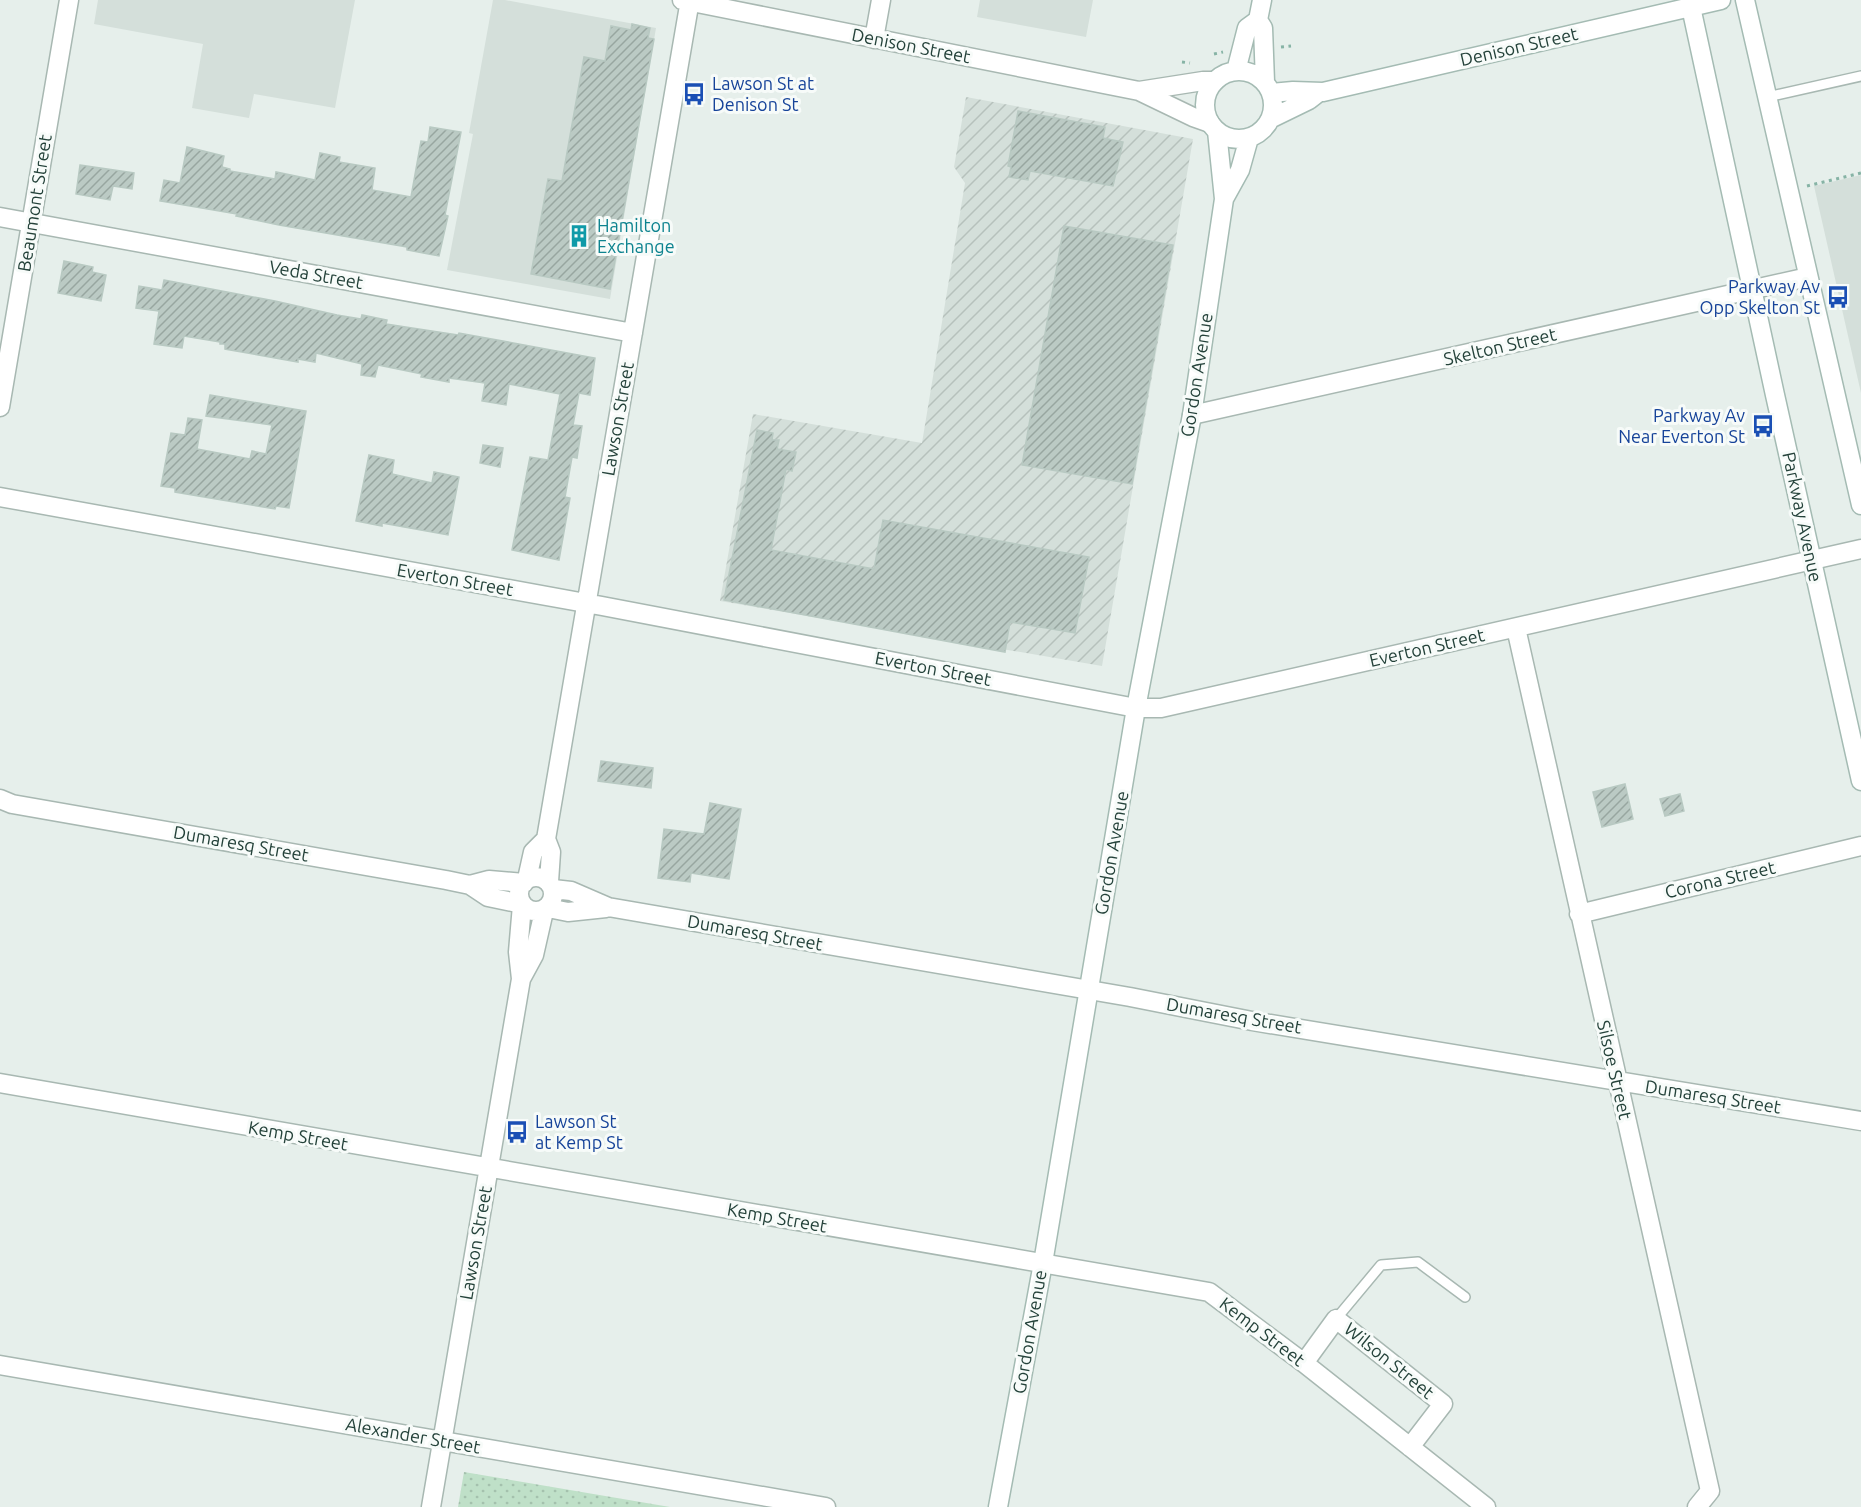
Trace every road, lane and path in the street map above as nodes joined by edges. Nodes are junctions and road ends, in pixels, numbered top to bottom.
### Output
1 (69, 0) edge
2 (688, 0) edge
3 (881, 0) edge
4 (1262, 0) edge
5 (1721, 0) edge
6 (1745, 0) edge
7 (1691, 7) junction
8 (1258, 20) junction
9 (874, 39) junction
10 (1236, 71) junction
11 (1861, 76) edge
12 (1215, 81) junction
13 (1268, 88) junction
14 (1139, 91) junction
15 (1318, 93) junction
16 (1767, 98) junction
17 (1270, 119) junction
18 (1214, 127) junction
19 (1249, 138) junction
20 (1861, 173) edge
21 (1807, 186) dead end
22 (1224, 199) junction
23 (0, 217) edge
24 (32, 223) junction
25 (1808, 277) junction
26 (1752, 290) junction
27 (633, 333) junction
28 (0, 407) edge
29 (1192, 416) junction
30 (0, 497) edge
31 (1861, 505) edge
32 (1861, 549) edge
33 (1811, 560) junction
34 (586, 604) junction
35 (1516, 628) junction
36 (1136, 708) junction
37 (1861, 781) edge
38 (4, 803) edge
39 (546, 839) junction
40 (1861, 846) edge
41 (525, 881) junction
42 (470, 885) junction
43 (551, 885) junction
44 (522, 904) junction
45 (608, 908) junction
46 (546, 909) junction
47 (1579, 914) junction
48 (521, 979) junction
49 (1088, 990) junction
50 (1617, 1081) junction
51 (0, 1083) edge
52 (1861, 1121) edge
53 (489, 1169) junction
54 (1043, 1263) junction
55 (1464, 1297) dead end
56 (1336, 1319) junction
57 (1304, 1363) junction
58 (0, 1365) edge
59 (443, 1442) junction
60 (1410, 1447) junction
61 (431, 1507) edge
62 (826, 1507) edge
63 (998, 1507) edge
64 (1486, 1507) edge
65 (1697, 1507) edge

1 - 24 street, Beaumont Street
2 - 9 street, Denison Street
2 - 27 street, Lawson Street
3 - 9 street
4 - 8 street
5 - 7 street, Denison Street
6 - 16 street
7 - 15 street, Denison Street
7 - 26 street, Parkway Avenue
8 - 10 street
8 - 13 street
9 - 14 street, Denison Street
10 - 12 street
10 - 13 street
11 - 16 lane
12 - 14 street, Denison Street
12 - 18 street
13 - 15 street, Denison Street
13 - 17 street
14 - 18 street, Denison Street
15 - 17 street, Denison Street
16 - 25 street
17 - 19 street
18 - 19 street
18 - 22 street, Gordon Avenue
19 - 22 street, Gordon Avenue
20 - 21 path
22 - 29 street, Gordon Avenue
23 - 24 street, Veda Street
24 - 27 street, Veda Street
24 - 28 street, Beaumont Street
25 - 26 street, Skelton Street
25 - 31 street
26 - 29 street, Skelton Street
26 - 33 street, Parkway Avenue
27 - 34 street, Lawson Street
29 - 36 street, Gordon Avenue
30 - 34 street, Everton Street
32 - 33 street, Everton Street
33 - 35 street, Everton Street
33 - 37 street, Parkway Avenue
34 - 36 street, Everton Street
34 - 39 street, Lawson Street
35 - 36 street, Everton Street
35 - 47 street, Silsoe Street
36 - 49 street, Gordon Avenue
38 - 42 street, Dumaresq Street
39 - 41 street, Lawson Street
39 - 43 street, Lawson Street
40 - 47 street, Corona Street
41 - 42 street, Dumaresq Street
41 - 43 street
41 - 44 street
42 - 44 street, Dumaresq Street
43 - 45 street, Dumaresq Street
43 - 46 street
44 - 46 street
44 - 48 street, Lawson Street
45 - 46 street, Dumaresq Street
45 - 49 street, Dumaresq Street
46 - 48 street, Lawson Street
47 - 50 street, Silsoe Street
48 - 53 street, Lawson Street
49 - 50 street, Dumaresq Street
49 - 54 street, Gordon Avenue
50 - 52 street, Dumaresq Street
50 - 65 street, Silsoe Street
51 - 53 street, Kemp Street
53 - 54 street, Kemp Street
53 - 59 street, Lawson Street
54 - 57 street, Kemp Street
54 - 63 street, Gordon Avenue
55 - 56 lane
56 - 57 street, Wilson Street
56 - 60 street, Wilson Street
57 - 60 street, Kemp Street
58 - 59 street, Alexander Street
59 - 61 street, Lawson Street
59 - 62 street, Alexander Street
60 - 64 street, Kemp Street

